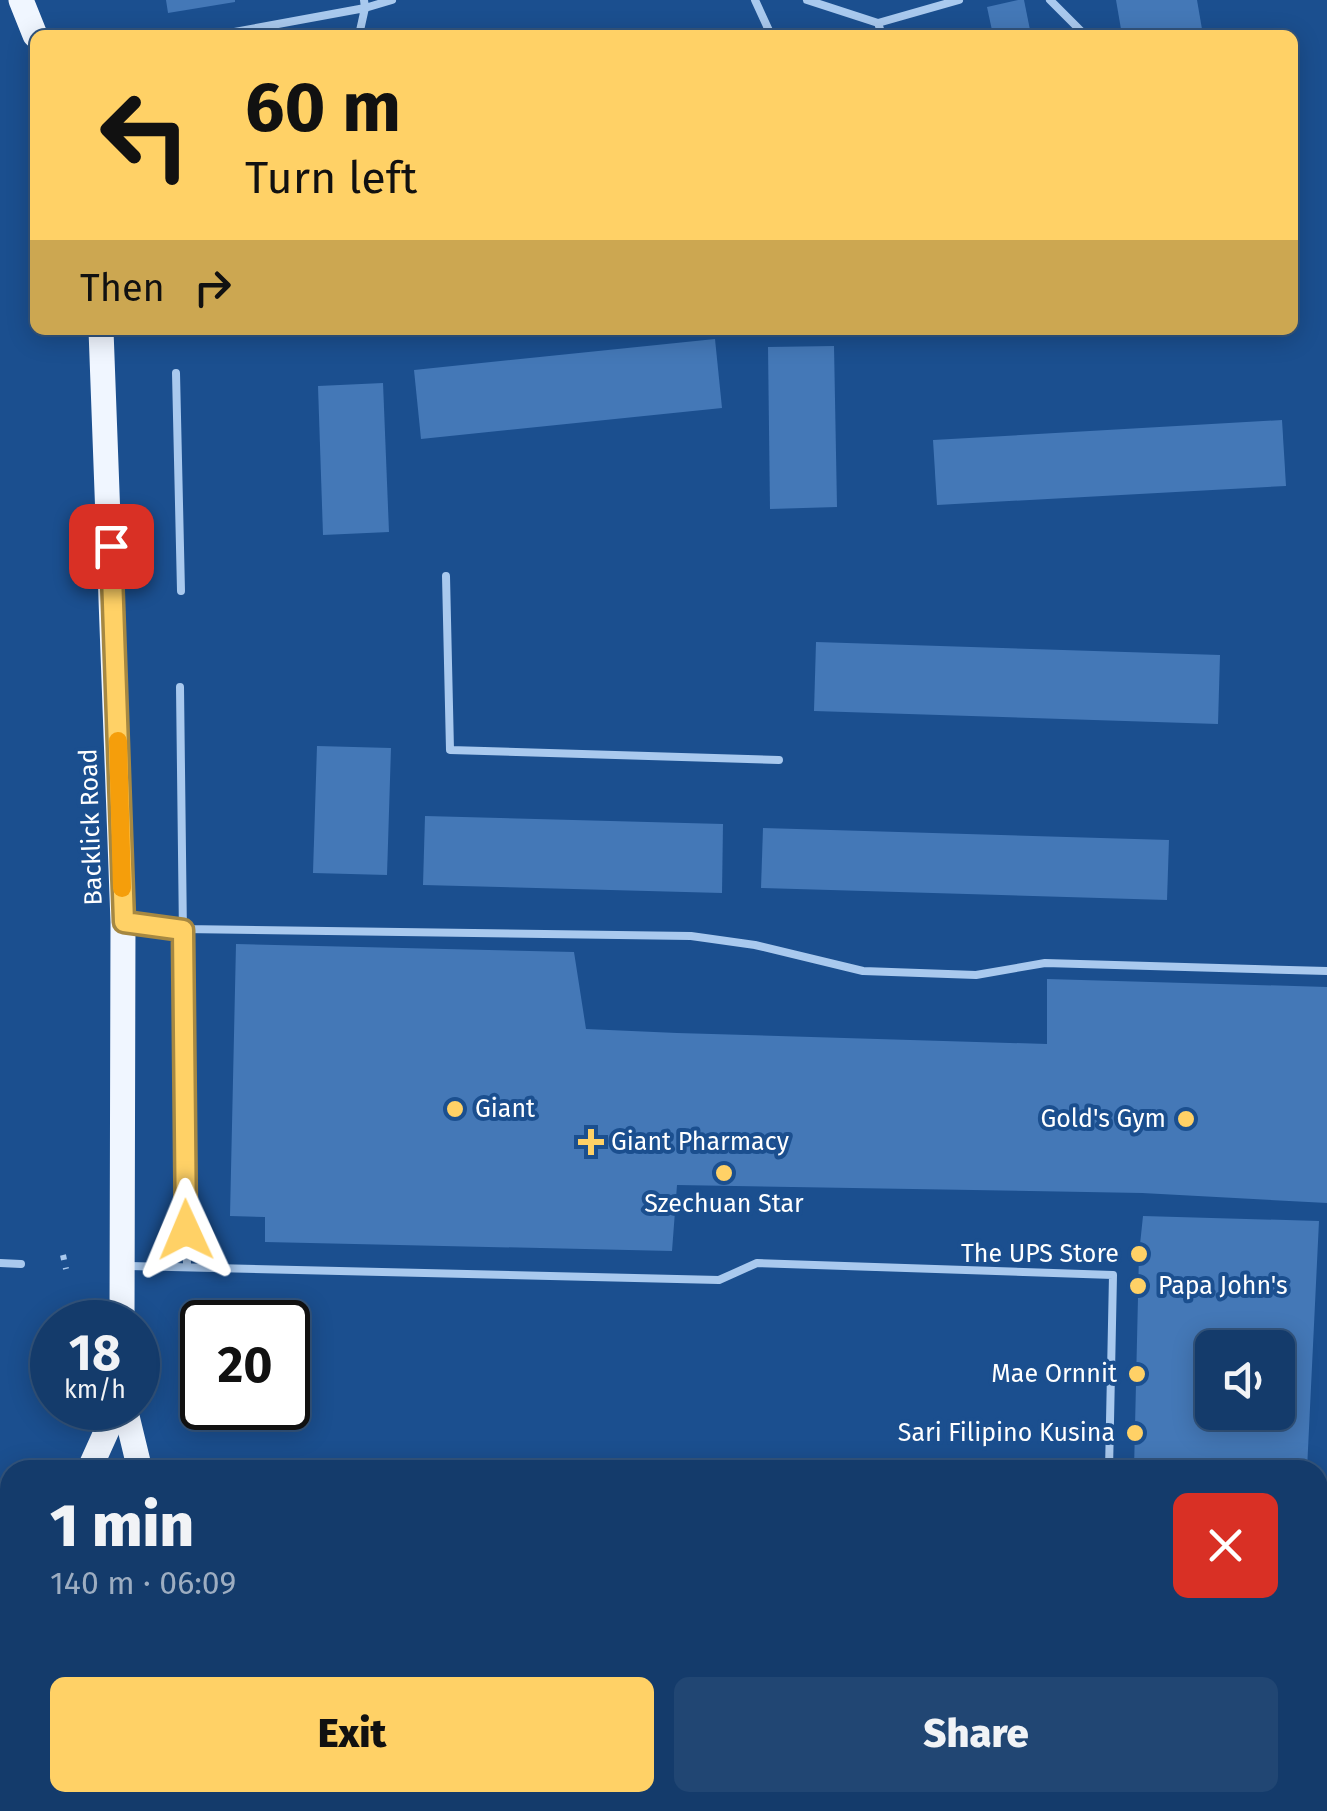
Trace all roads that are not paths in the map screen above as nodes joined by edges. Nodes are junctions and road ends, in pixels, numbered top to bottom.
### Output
1 (21, 0) edge
2 (392, 0) edge
3 (755, 0) edge
4 (808, 0) edge
5 (960, 0) edge
6 (1050, 0) edge
7 (364, 4) edge
8 (878, 24) junction
9 (34, 30) edge
10 (242, 30) edge
11 (360, 30) edge
12 (769, 30) edge
13 (880, 30) edge
14 (1079, 30) edge
15 (102, 335) edge
16 (176, 374) dead end
17 (446, 576) dead end
18 (181, 591) dead end
19 (180, 688) dead end
20 (780, 760) dead end
21 (124, 922) junction
22 (183, 930) junction
23 (1327, 971) edge
24 (0, 1264) edge
25 (21, 1264) dead end
26 (122, 1266) junction
27 (187, 1268) junction
28 (122, 1300) edge
29 (107, 1430) edge
30 (130, 1430) edge
31 (94, 1460) edge
32 (138, 1460) edge
33 (1109, 1460) edge

1 - 9 main road
2 - 7 lane
3 - 12 lane
4 - 8 lane
5 - 8 lane
6 - 14 lane
7 - 10 lane
7 - 11 lane
8 - 13 lane
15 - 21 main road, Backlick Road
16 - 18 lane
17 - 20 lane
19 - 22 lane
21 - 22 lane
21 - 26 main road, Backlick Road
22 - 23 lane
22 - 27 lane
24 - 25 lane
26 - 27 lane
26 - 28 main road, Backlick Road
27 - 33 lane
29 - 31 main road
30 - 32 main road

